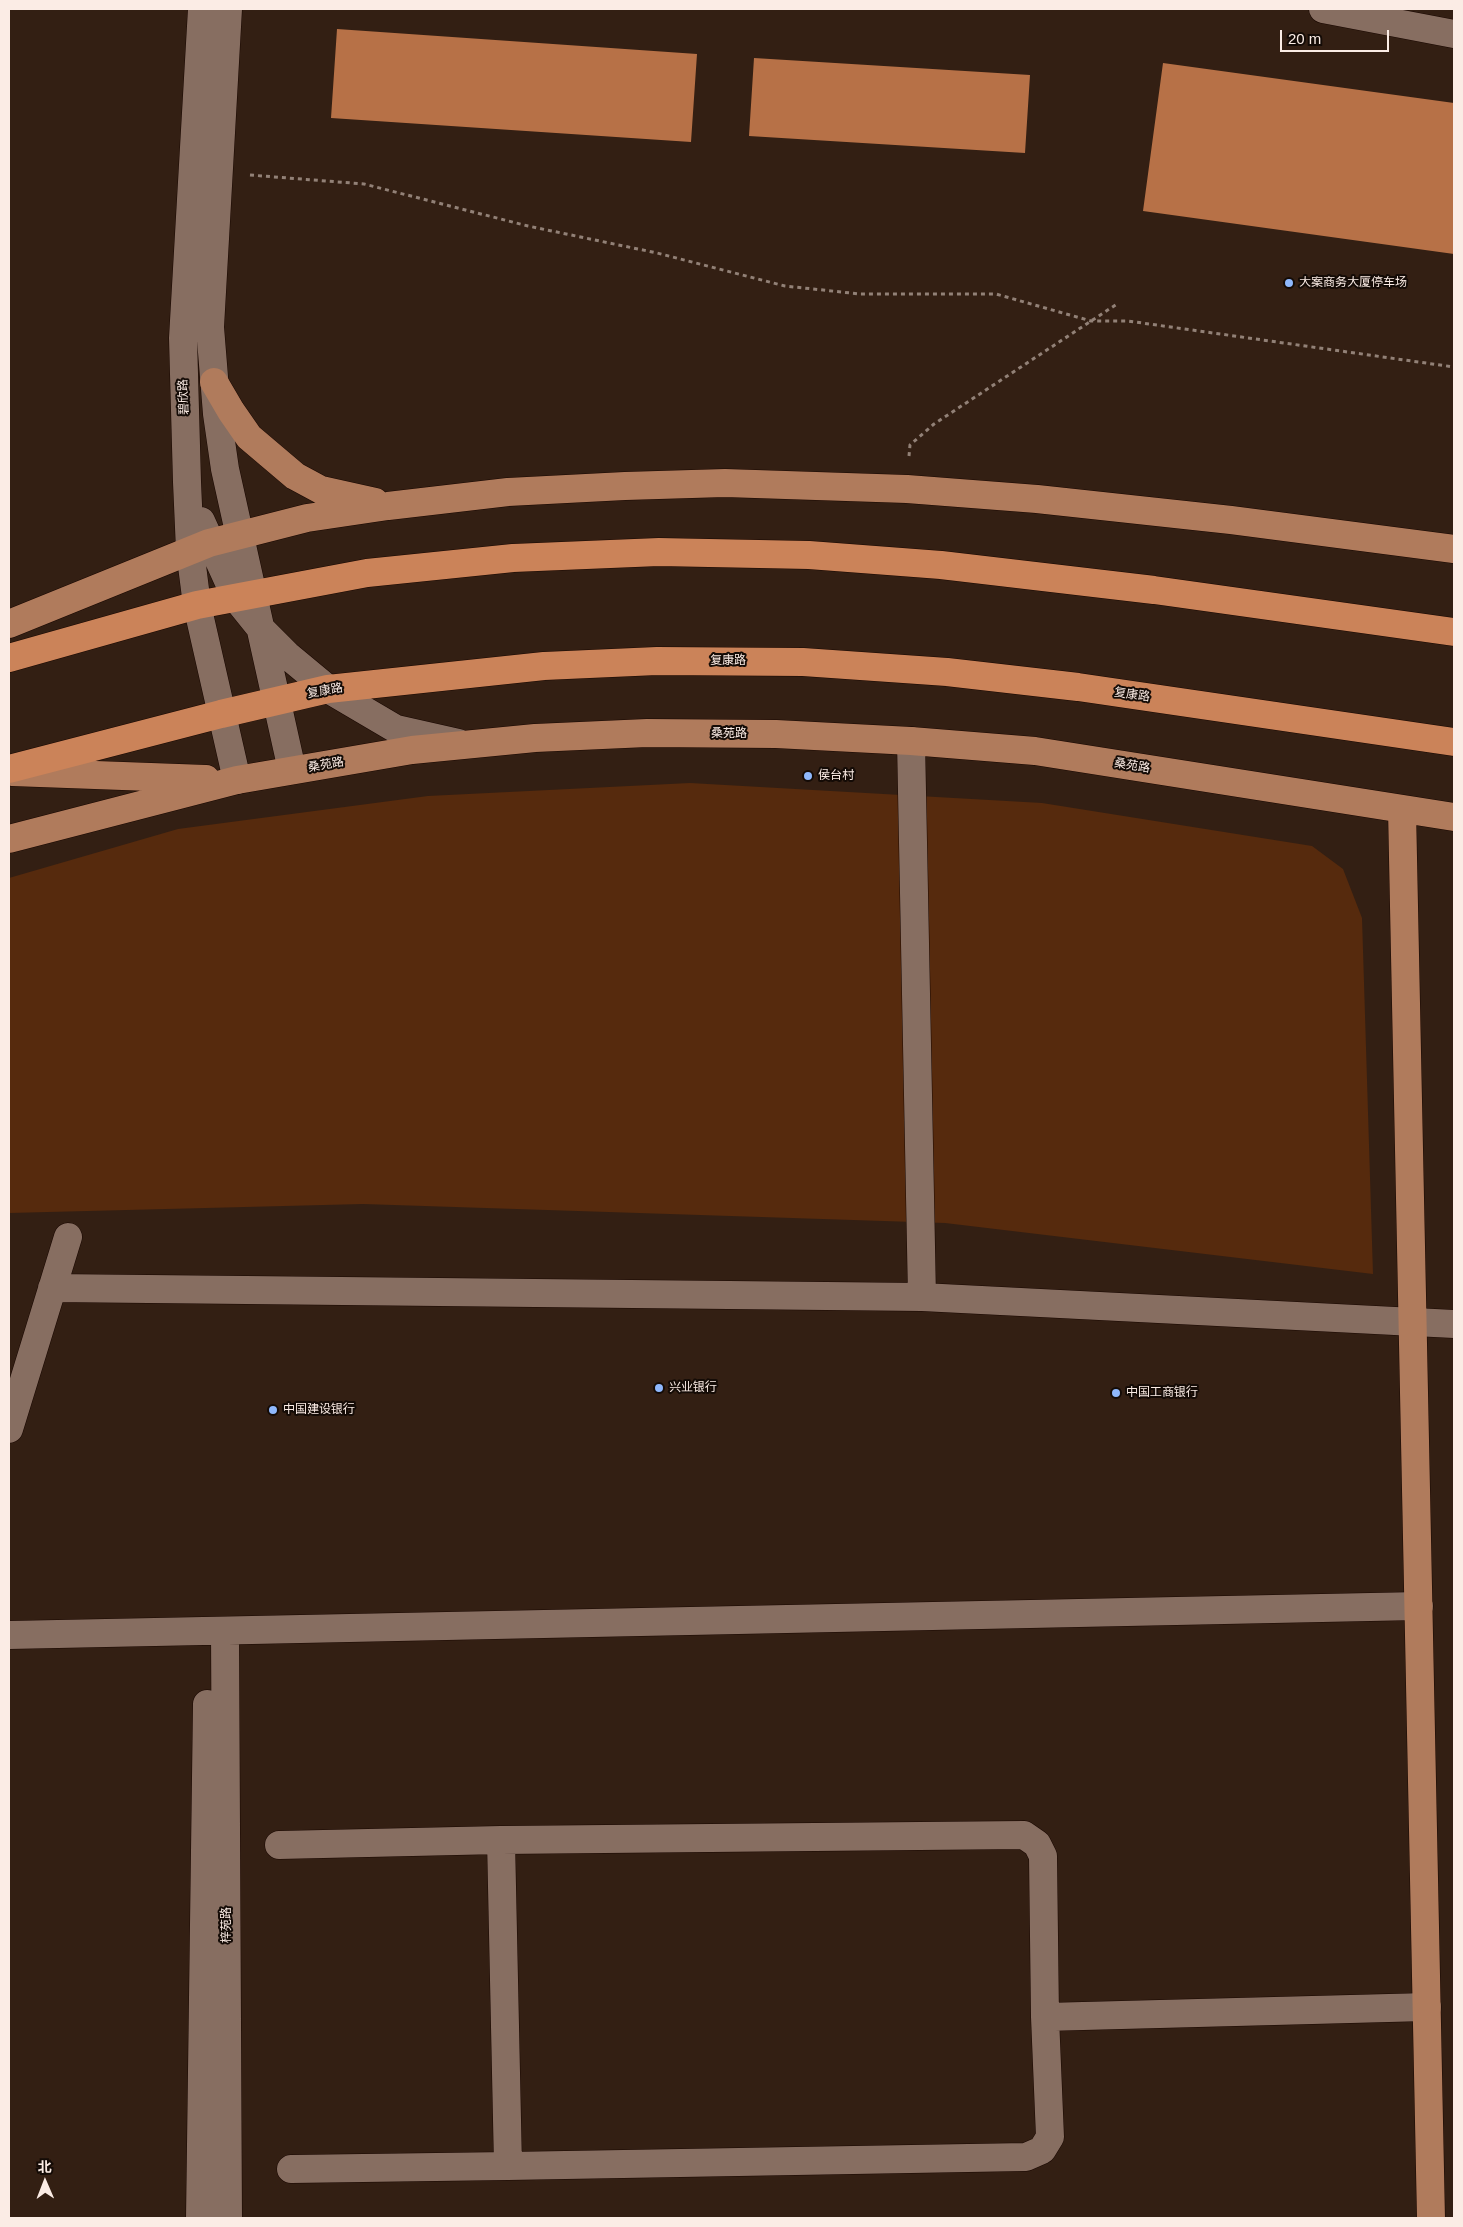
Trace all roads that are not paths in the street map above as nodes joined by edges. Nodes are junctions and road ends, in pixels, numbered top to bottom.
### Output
1 (202, 9) edge
2 (228, 9) edge
3 (1323, 9) edge
4 (1454, 34) edge
5 (214, 382) junction
6 (388, 506) junction
7 (240, 536) junction
8 (200, 546) junction
9 (1454, 549) edge
10 (244, 596) junction
11 (197, 606) junction
12 (9, 624) edge
13 (261, 629) junction
14 (1454, 632) edge
15 (9, 658) edge
16 (328, 690) junction
17 (277, 701) junction
18 (221, 714) junction
19 (911, 741) junction
20 (1454, 742) edge
21 (470, 745) junction
22 (9, 770) edge
23 (292, 770) junction
24 (237, 780) junction
25 (1402, 809) junction
26 (1454, 817) edge
27 (9, 839) edge
28 (68, 1237) dead end
29 (52, 1288) junction
30 (922, 1297) junction
31 (1413, 1323) junction
32 (1454, 1324) edge
33 (9, 1429) edge
34 (1419, 1606) junction
35 (217, 1632) junction
36 (9, 1635) edge
37 (500, 1840) junction
38 (278, 1845) dead end
39 (1427, 2007) junction
40 (1045, 2017) junction
41 (508, 2166) junction
42 (291, 2169) dead end
43 (200, 2218) edge
44 (228, 2218) edge
45 (1431, 2218) edge

1 - 8 street, 碧欣路
2 - 5 street
3 - 4 street
5 - 6 main road
5 - 7 street
6 - 7 main road
6 - 9 main road
7 - 8 main road
7 - 10 street
8 - 10 street
8 - 11 street
8 - 12 main road
10 - 11 highway
10 - 13 street
10 - 14 highway
11 - 15 highway
11 - 18 street
13 - 16 street
13 - 17 street
16 - 17 highway, 复康路
16 - 20 highway, 复康路
16 - 21 street
17 - 18 highway, 复康路
17 - 23 street
18 - 22 highway, 复康路
18 - 24 street
19 - 21 main road, 桑苑路
19 - 25 main road, 桑苑路
19 - 30 street
21 - 23 main road, 桑苑路
22 - 24 main road
23 - 24 main road, 桑苑路
24 - 27 main road, 桑苑路
25 - 26 main road, 桑苑路
25 - 31 main road
28 - 29 street
29 - 30 street
29 - 33 street
30 - 31 street
31 - 32 street
31 - 34 main road
34 - 35 street
34 - 39 main road
35 - 36 street
35 - 43 street, 梓苑路
35 - 44 street, 梓苑路
37 - 38 street
37 - 40 street
37 - 41 street
39 - 40 street
39 - 45 main road
40 - 41 street
41 - 42 street

